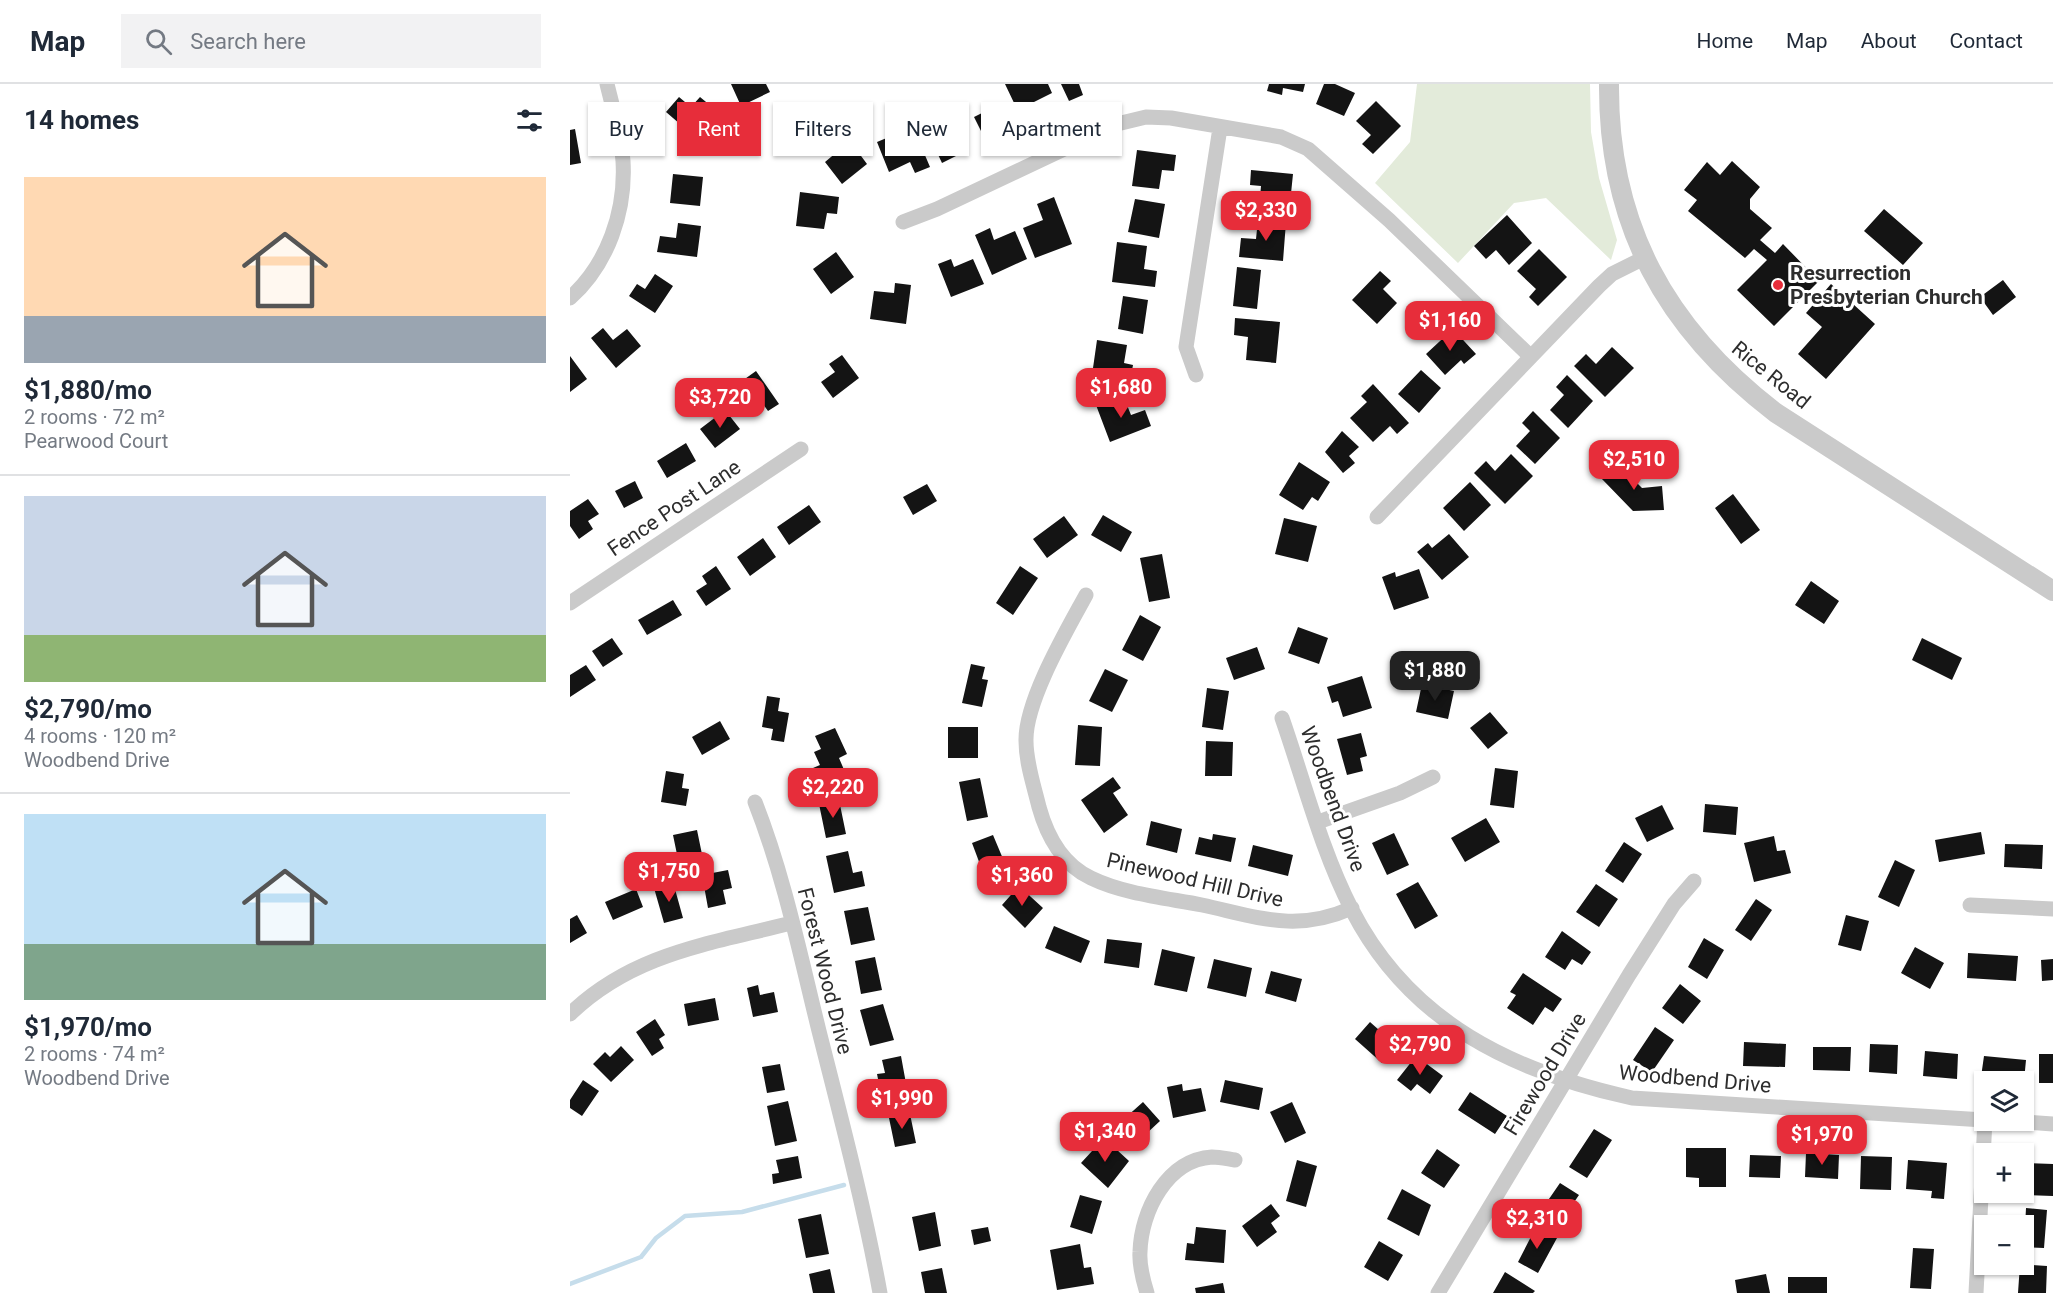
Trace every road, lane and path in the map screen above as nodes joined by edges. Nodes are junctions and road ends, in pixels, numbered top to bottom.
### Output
1 (607, 84) edge
2 (1609, 84) edge
3 (1220, 128) junction
4 (903, 222) dead end
5 (1644, 258) junction
6 (570, 298) edge
7 (1530, 356) junction
8 (1196, 375) dead end
9 (801, 449) dead end
10 (1377, 516) dead end
11 (2053, 591) edge
12 (1086, 595) dead end
13 (570, 603) edge
14 (1281, 718) dead end
15 (1433, 777) dead end
16 (755, 802) dead end
17 (1318, 822) junction
18 (1694, 881) dead end
19 (1970, 905) dead end
20 (1352, 908) junction
21 (2053, 909) edge
22 (791, 922) junction
23 (570, 1014) edge
24 (1567, 1082) junction
25 (1974, 1119) edge
26 (2034, 1123) edge
27 (2053, 1124) edge
28 (1984, 1131) edge
29 (1235, 1160) dead end
30 (880, 1293) edge
31 (1147, 1293) edge
32 (1438, 1293) edge
33 (1976, 1293) edge

1 - 6 street
2 - 5 street, Rice Road
3 - 4 street
3 - 7 street
3 - 8 street
5 - 7 street
5 - 11 street, Rice Road
7 - 10 street
9 - 13 street, Fence Post Lane
12 - 20 street, Pinewood Hill Drive
14 - 17 street, Woodbend Drive
15 - 17 street
16 - 22 street, Forest Wood Drive
17 - 20 street, Woodbend Drive
18 - 24 street, Firewood Drive
19 - 21 street
20 - 24 street, Woodbend Drive
22 - 23 street
22 - 30 street, Forest Wood Drive
24 - 25 street, Woodbend Drive
24 - 32 street, Firewood Drive
26 - 27 street
28 - 33 street
29 - 31 street

